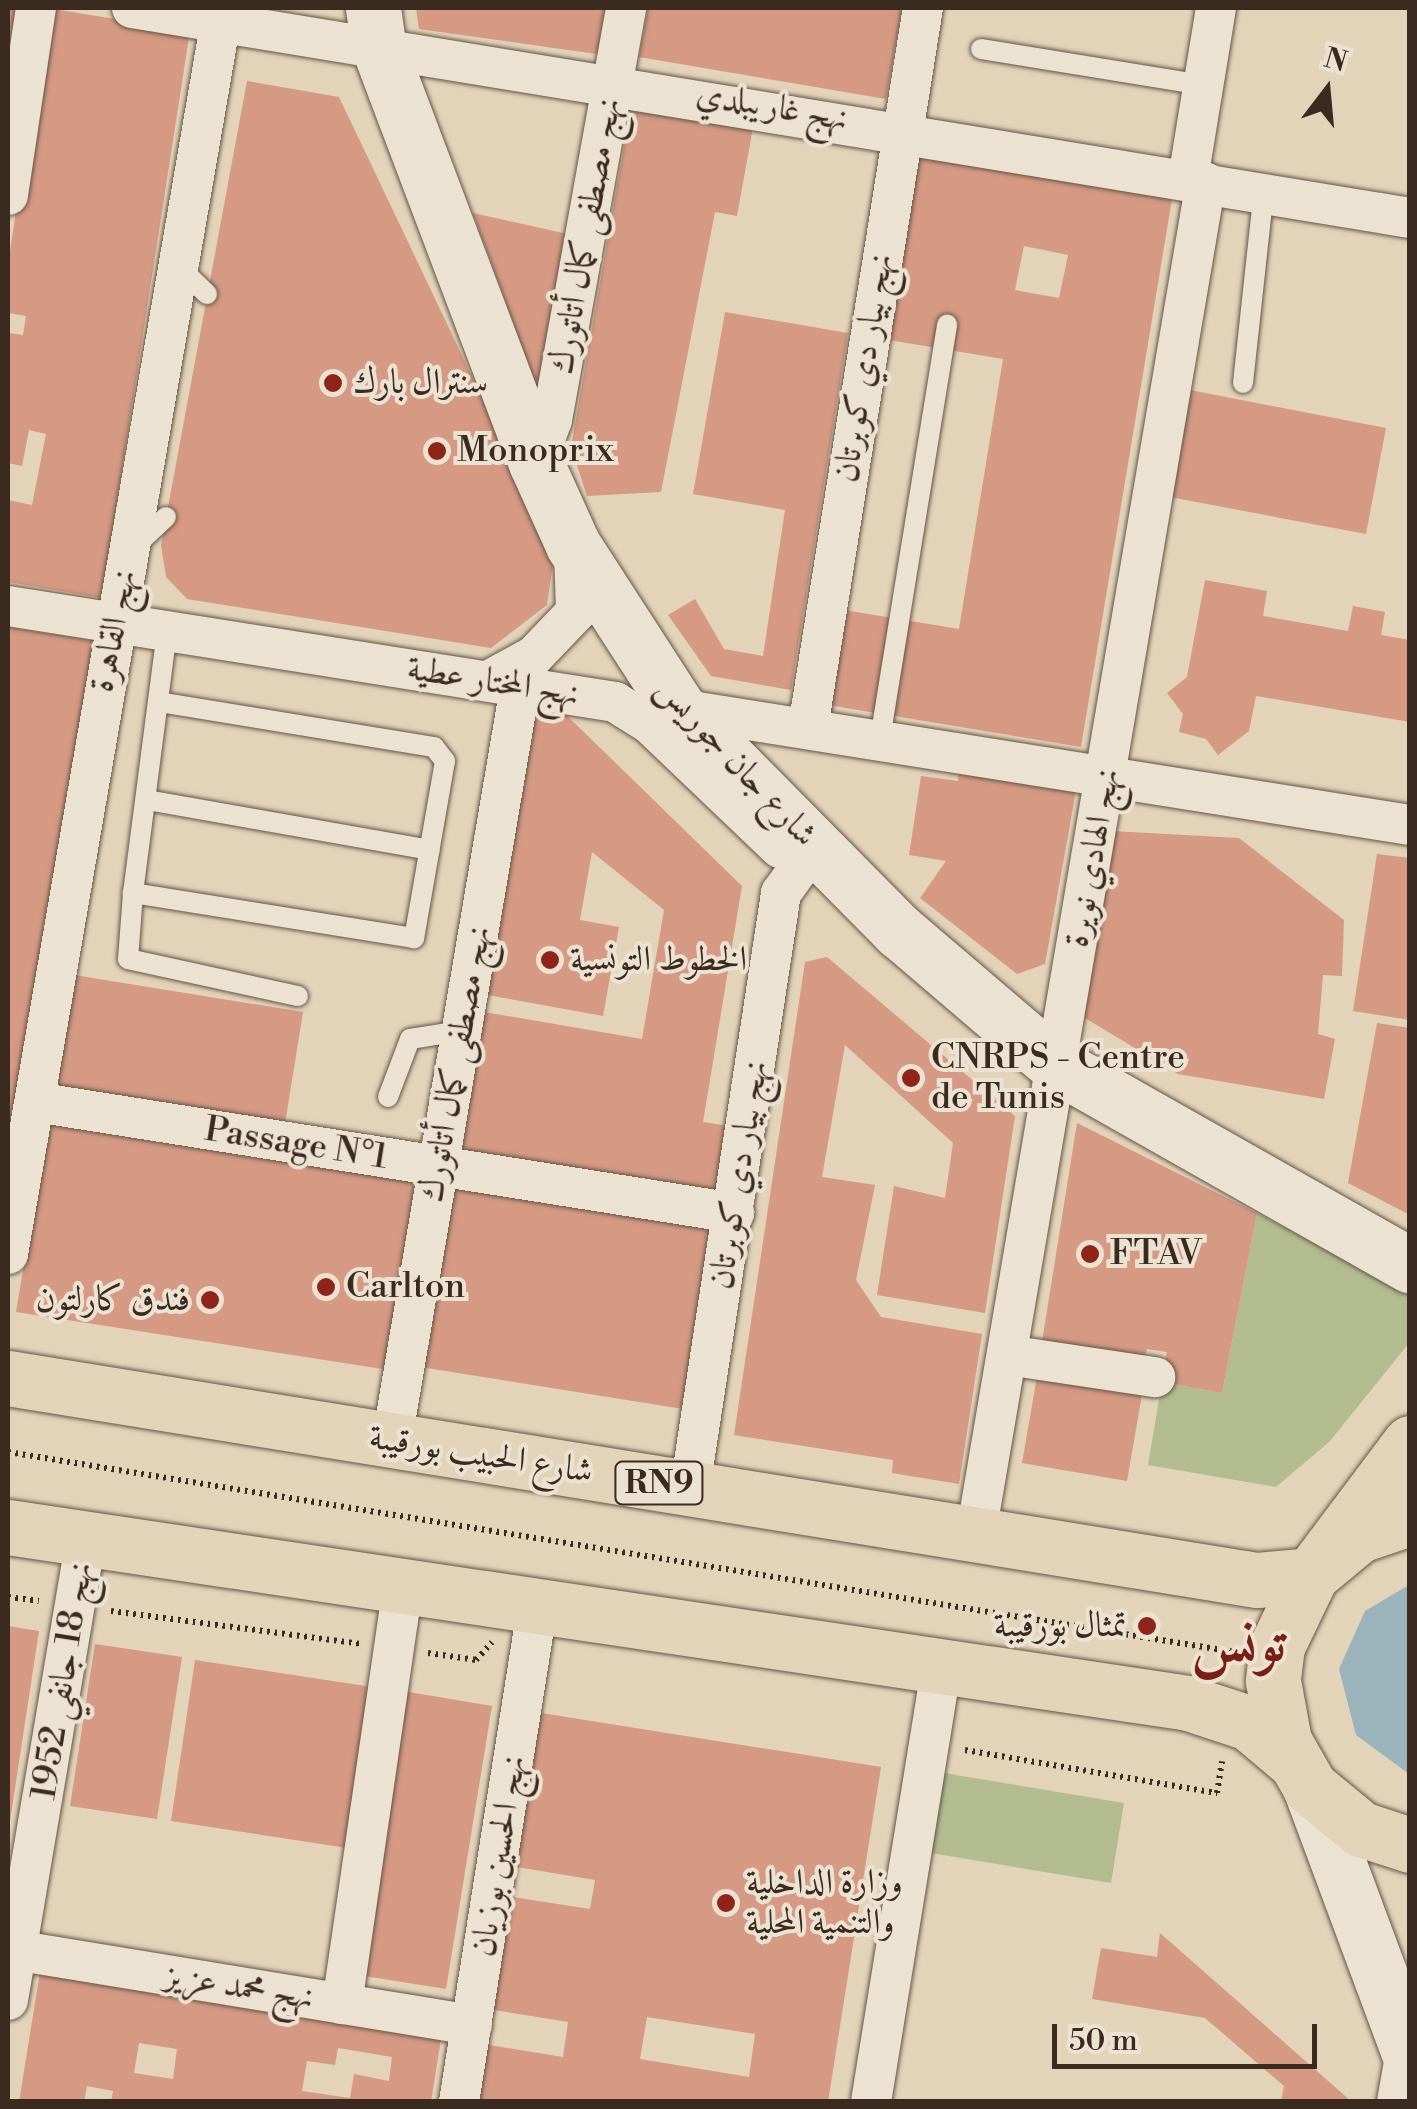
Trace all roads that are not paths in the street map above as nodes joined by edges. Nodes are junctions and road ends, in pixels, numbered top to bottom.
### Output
1 (36, 8) edge
2 (132, 8) edge
3 (626, 8) edge
4 (924, 8) edge
5 (1216, 8) edge
6 (222, 15) edge
7 (376, 26) edge
8 (982, 49) dead end
9 (614, 80) junction
10 (1204, 85) junction
11 (901, 130) junction
12 (1197, 180) junction
13 (1264, 192) junction
14 (8, 195) edge
15 (1410, 218) edge
16 (947, 324) dead end
17 (1243, 384) dead end
18 (536, 463) junction
19 (166, 517) dead end
20 (573, 545) junction
21 (130, 550) junction
22 (8, 606) edge
23 (113, 624) junction
24 (167, 632) junction
25 (504, 684) junction
26 (159, 702) junction
27 (679, 709) junction
28 (808, 728) junction
29 (880, 738) junction
30 (1109, 772) junction
31 (147, 800) junction
32 (1410, 825) edge
33 (430, 850) junction
34 (800, 867) junction
35 (132, 893) junction
36 (900, 931) junction
37 (298, 996) dead end
38 (461, 1032) junction
39 (1056, 1065) junction
40 (388, 1097) dead end
41 (35, 1102) junction
42 (438, 1166) junction
43 (734, 1213) junction
44 (8, 1254) edge
45 (1410, 1265) edge
46 (1008, 1354) junction
47 (1155, 1377) dead end
48 (8, 1378) edge
49 (392, 1440) junction
50 (1410, 1443) edge
51 (690, 1488) junction
52 (1410, 1518) edge
53 (8, 1526) edge
54 (976, 1534) junction
55 (86, 1539) junction
56 (1311, 1575) junction
57 (402, 1586) junction
58 (538, 1609) junction
59 (940, 1672) junction
60 (1301, 1774) junction
61 (1410, 1845) edge
62 (12, 1949) edge
63 (8, 2000) edge
64 (342, 2004) junction
65 (472, 2025) junction
66 (1410, 2056) edge
67 (1410, 2067) edge
68 (459, 2102) edge
69 (870, 2102) edge
70 (1404, 2102) edge

1 - 14 street
2 - 6 street, نهج غاريبلدي
3 - 9 street, نهج مصطفى كمال أتاتورك
4 - 11 street, نهج بيار دي كوبرتان
5 - 10 street, نهج الهادي نويرة
6 - 7 street, نهج غاريبلدي
6 - 21 street, نهج القاهرة
7 - 9 street, نهج غاريبلدي
7 - 18 main road, شارع جان جوريس
8 - 10 lane
9 - 11 street, نهج غاريبلدي
9 - 18 street, نهج مصطفى كمال أتاتورك
10 - 12 street, نهج الهادي نويرة
11 - 12 street, نهج غاريبلدي
11 - 28 street, نهج بيار دي كوبرتان
12 - 13 street, نهج غاريبلدي
12 - 30 street, نهج الهادي نويرة
13 - 15 street, نهج غاريبلدي
13 - 17 lane
16 - 29 lane
18 - 20 main road, شارع جان جوريس
19 - 21 lane
20 - 25 street
20 - 27 main road, شارع جان جوريس
21 - 23 street, نهج القاهرة
22 - 23 street, نهج المختار عطية
23 - 24 street, نهج المختار عطية
23 - 41 street, نهج القاهرة
24 - 25 street, نهج المختار عطية
24 - 26 lane
25 - 34 street, نهج المختار عطية
25 - 38 street, نهج مصطفى كمال أتاتورك
26 - 31 lane
26 - 33 lane
27 - 28 street
27 - 36 main road, شارع جان جوريس
28 - 29 street
29 - 30 street
30 - 32 street
30 - 39 street, نهج الهادي نويرة
31 - 33 lane
31 - 35 lane
33 - 35 lane
34 - 36 street, نهج المختار عطية
34 - 43 street, نهج بيار دي كوبرتان
35 - 37 lane
36 - 39 main road, شارع جان جوريس
38 - 40 lane
38 - 42 street, نهج مصطفى كمال أتاتورك
39 - 45 main road, شارع جان جوريس
39 - 46 street, نهج الهادي نويرة
41 - 42 street, Passage N°1
41 - 44 street, نهج القاهرة
42 - 43 street, Passage N°1
42 - 49 street, نهج مصطفى كمال أتاتورك
43 - 51 street, نهج بيار دي كوبرتان
46 - 47 street
46 - 54 street, نهج الهادي نويرة
48 - 49 main road, شارع الحبيب بورقيبة / RN9
49 - 51 main road, شارع الحبيب بورقيبة / RN9
50 - 56 main road
51 - 54 main road, شارع الحبيب بورقيبة / RN9
52 - 56 main road
53 - 55 main road
54 - 56 main road, شارع الحبيب بورقيبة / RN9
55 - 57 main road
55 - 62 street, نهج 18 جانفي 1952
56 - 60 main road
57 - 58 main road
57 - 64 street
58 - 59 main road
58 - 65 street, نهج الحسين بوزيان
59 - 60 main road
59 - 69 street
60 - 61 main road
60 - 66 main road
62 - 63 street, نهج 18 جانفي 1952
62 - 64 street, نهج محمد عزيز
64 - 65 street, نهج محمد عزيز
65 - 68 street, نهج الحسين بوزيان
67 - 70 main road

